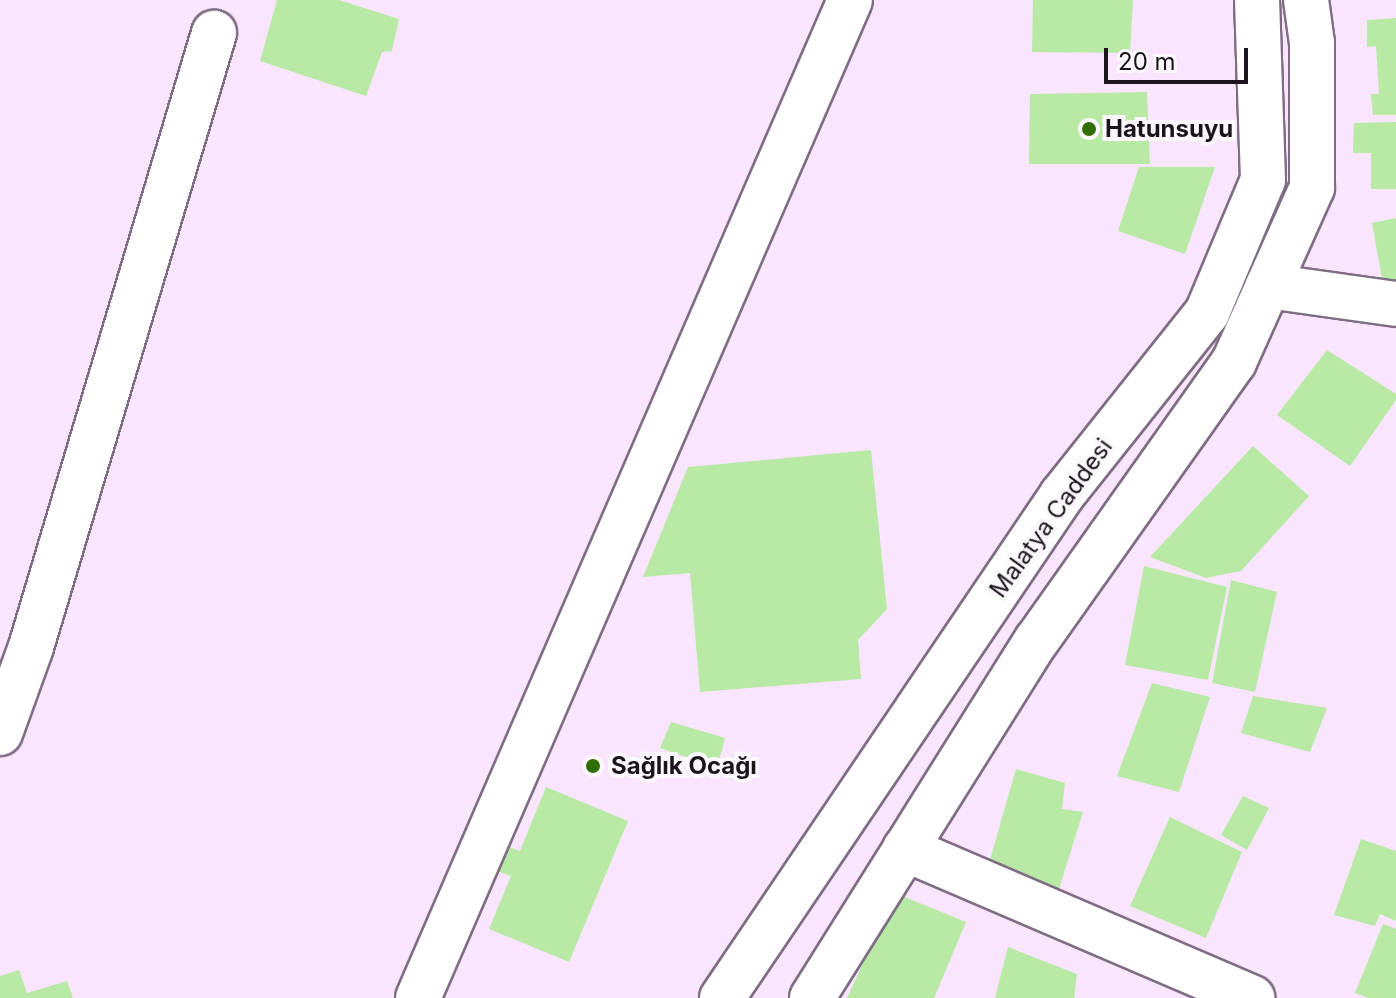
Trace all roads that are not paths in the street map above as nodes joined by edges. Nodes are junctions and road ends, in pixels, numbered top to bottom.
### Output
1 (850, 0) edge
2 (1257, 0) edge
3 (1306, 0) edge
4 (214, 33) dead end
5 (1268, 286) junction
6 (1396, 304) edge
7 (0, 733) edge
8 (905, 849) junction
9 (418, 998) edge
10 (722, 998) edge
11 (812, 998) edge
12 (1252, 998) edge

1 - 9 street
2 - 10 street, Malatya Caddesi
3 - 5 street
4 - 7 street
5 - 6 street
5 - 8 street
8 - 11 street
8 - 12 street

